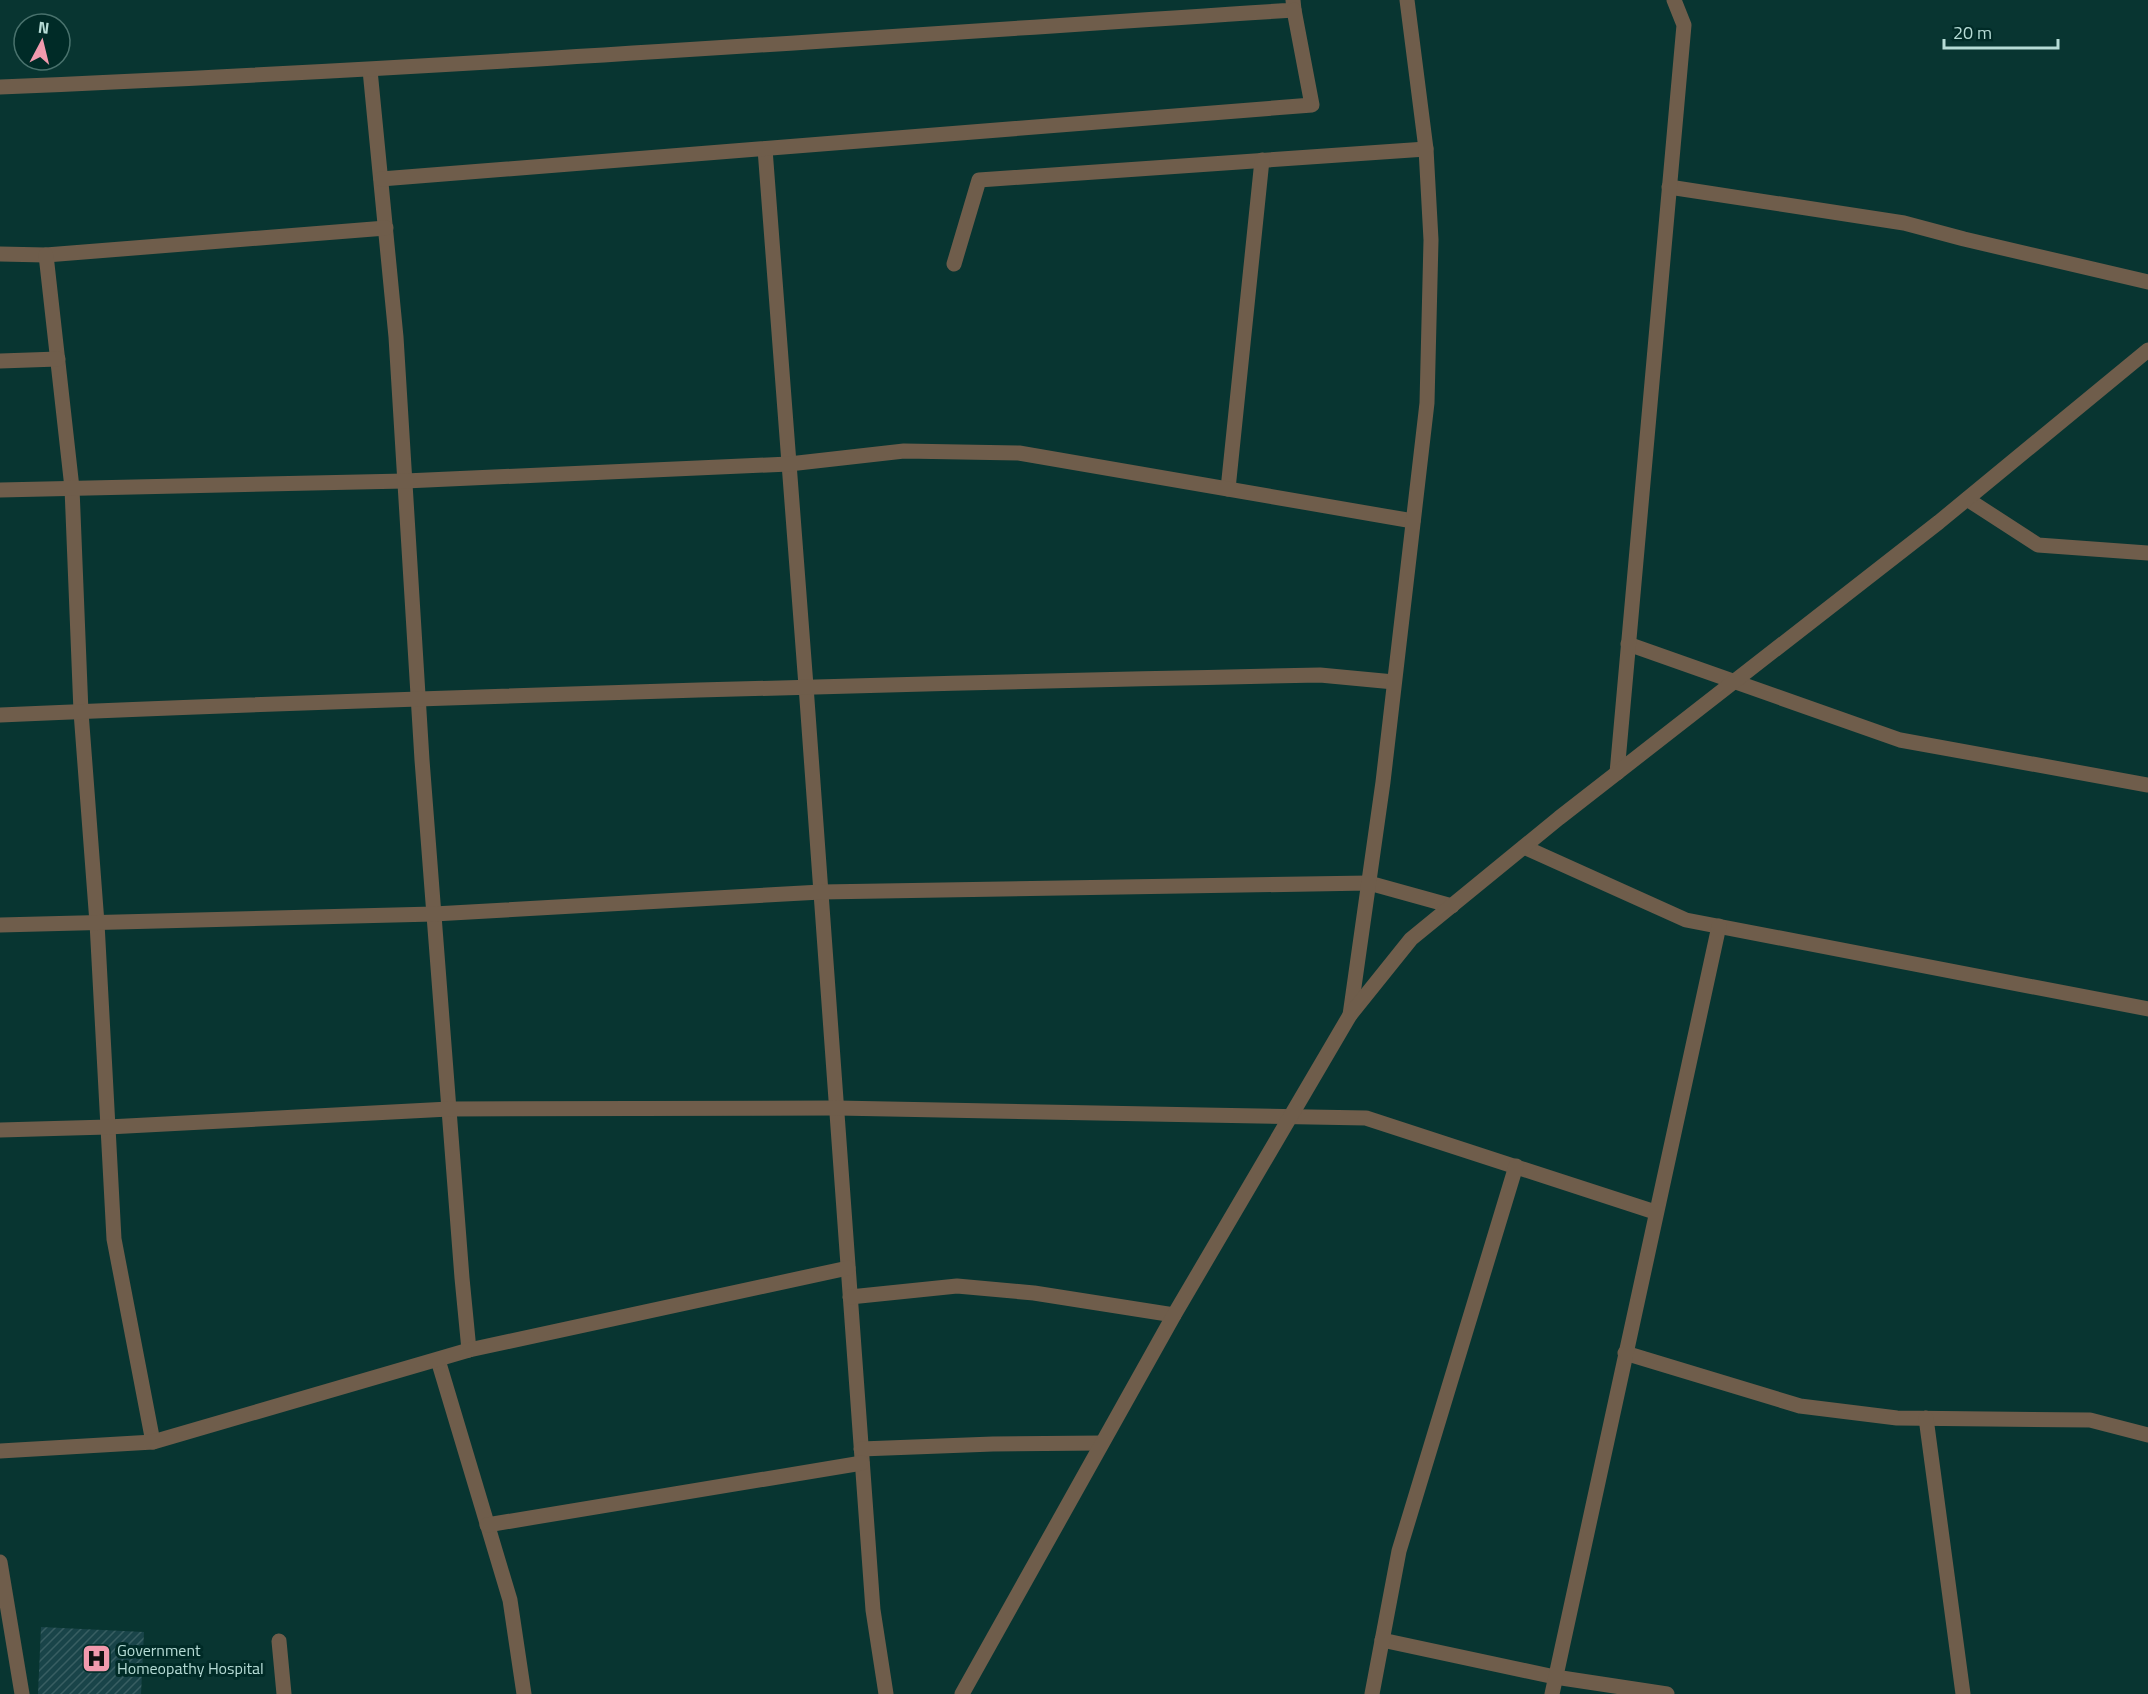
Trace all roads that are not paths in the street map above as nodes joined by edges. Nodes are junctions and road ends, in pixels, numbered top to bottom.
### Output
1 (1407, 0) edge
2 (1674, 0) edge
3 (1293, 5) edge
4 (369, 70) junction
5 (0, 87) edge
6 (765, 149) junction
7 (1426, 149) junction
8 (1262, 160) junction
9 (381, 179) junction
10 (1669, 187) junction
11 (386, 228) junction
12 (0, 254) edge
13 (46, 255) junction
14 (954, 264) dead end
15 (2148, 282) edge
16 (2148, 350) edge
17 (58, 359) junction
18 (0, 361) edge
19 (789, 464) junction
20 (405, 481) junction
21 (72, 488) junction
22 (1228, 489) junction
23 (0, 490) edge
24 (1967, 498) junction
25 (1413, 521) junction
26 (2148, 553) edge
27 (1628, 644) junction
28 (1394, 682) junction
29 (1734, 682) junction
30 (806, 686) junction
31 (418, 698) junction
32 (81, 712) junction
33 (0, 715) edge
34 (1617, 773) junction
35 (2148, 785) edge
36 (1524, 847) junction
37 (1369, 883) junction
38 (821, 892) junction
39 (1452, 906) junction
40 (434, 914) junction
41 (97, 922) junction
42 (0, 925) edge
43 (1719, 926) junction
44 (2148, 1009) edge
45 (1350, 1015) junction
46 (837, 1108) junction
47 (449, 1109) junction
48 (1290, 1117) junction
49 (108, 1126) junction
50 (0, 1130) edge
51 (1516, 1166) junction
52 (1655, 1212) junction
53 (848, 1268) junction
54 (850, 1297) junction
55 (1174, 1315) junction
56 (469, 1350) junction
57 (1625, 1353) junction
58 (438, 1360) junction
59 (1926, 1418) junction
60 (2148, 1435) edge
61 (153, 1442) junction
62 (1102, 1443) junction
63 (0, 1451) edge
64 (862, 1456) junction
65 (487, 1525) junction
66 (0, 1562) edge
67 (279, 1641) dead end
68 (1382, 1641) junction
69 (1555, 1677) junction
70 (22, 1694) edge
71 (284, 1694) edge
72 (524, 1694) edge
73 (885, 1694) edge
74 (962, 1694) edge
75 (1372, 1694) edge
76 (1552, 1694) edge
77 (1667, 1694) edge
78 (1962, 1694) edge

1 - 7 street
2 - 10 street
3 - 4 street
3 - 6 street
4 - 5 street
4 - 9 street
6 - 9 street
6 - 19 street
7 - 8 street
7 - 25 street
8 - 14 street
8 - 22 street
9 - 11 street
10 - 15 street
10 - 27 street
11 - 13 street
11 - 20 street
12 - 13 street
13 - 17 street
16 - 24 street
17 - 18 street
17 - 21 street
19 - 20 street
19 - 22 street
19 - 30 street
20 - 21 street
20 - 31 street
21 - 23 street
21 - 32 street
22 - 25 street
24 - 26 street
24 - 29 street
25 - 28 street
27 - 29 street
27 - 34 street
28 - 30 street
28 - 37 street
29 - 34 street
29 - 35 street
30 - 31 street
30 - 38 street
31 - 32 street
31 - 40 street
32 - 33 street
32 - 41 street
34 - 36 street
36 - 39 street
36 - 43 street
37 - 38 street
37 - 39 street
37 - 45 street
38 - 40 street
38 - 46 street
39 - 45 street
40 - 41 street
40 - 47 street
41 - 42 street
41 - 49 street
43 - 44 street
43 - 52 street
45 - 48 street
46 - 47 street
46 - 48 street
46 - 53 street
47 - 49 street
47 - 56 street
48 - 51 street
48 - 55 street
49 - 50 street
49 - 61 street
51 - 52 street
51 - 68 street
52 - 57 street
53 - 54 street
53 - 56 street
54 - 55 street
54 - 64 street
55 - 62 street
56 - 58 street
57 - 59 street
57 - 69 street
58 - 61 street
58 - 65 street
59 - 60 street
59 - 78 street
61 - 63 street
62 - 64 street
62 - 74 street
64 - 65 street
64 - 73 street
65 - 72 street
66 - 70 street
67 - 71 street
68 - 69 street
68 - 75 street
69 - 76 street
69 - 77 street

